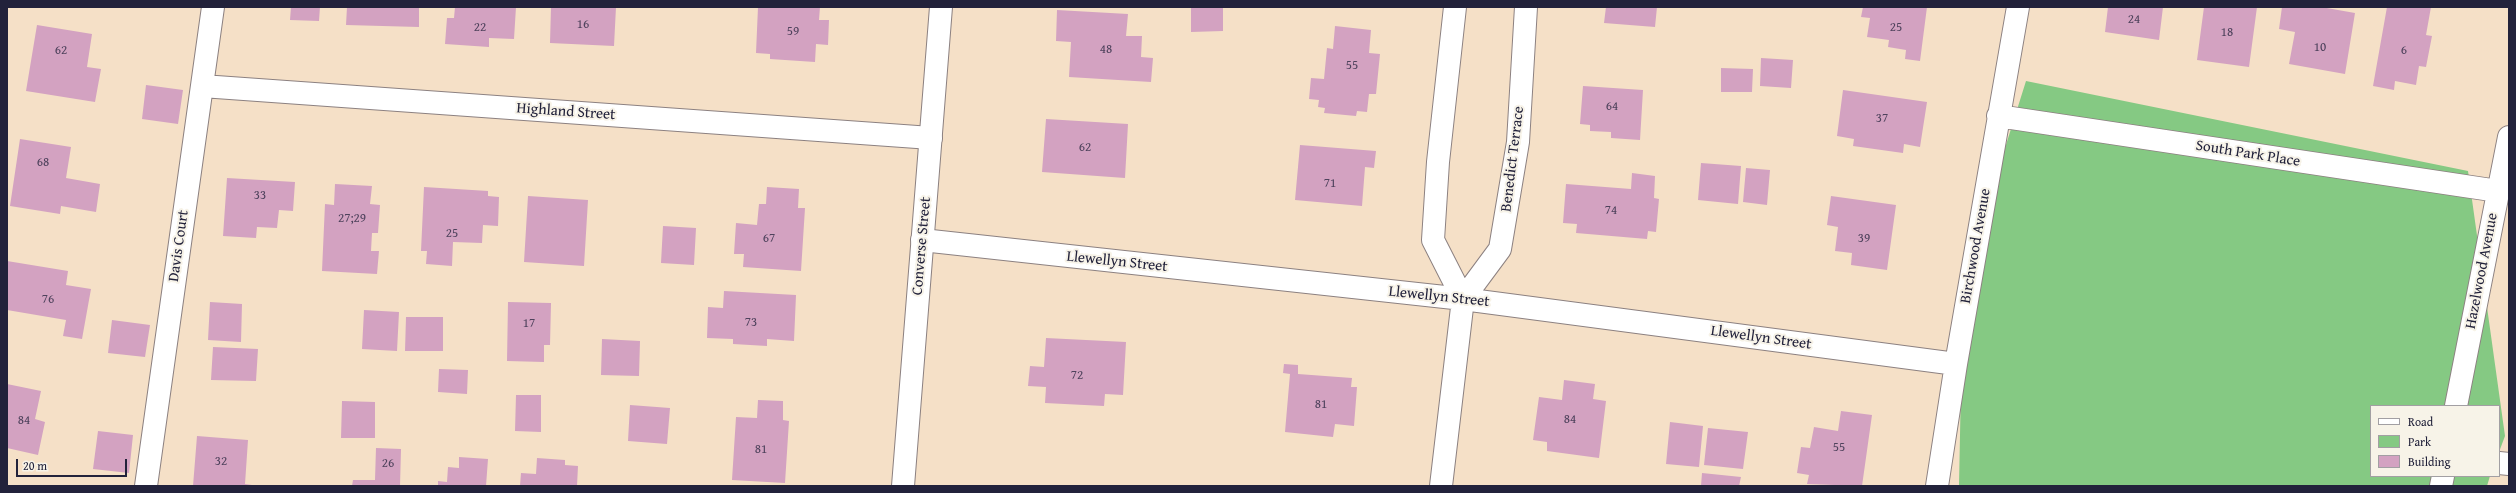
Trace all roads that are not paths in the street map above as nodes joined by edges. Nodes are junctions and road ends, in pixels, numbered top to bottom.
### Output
1 (213, 7) edge
2 (941, 7) edge
3 (1455, 7) edge
4 (1526, 7) edge
5 (2018, 7) edge
6 (202, 86) junction
7 (1998, 116) junction
8 (2509, 137) edge
9 (931, 138) junction
10 (2498, 191) junction
11 (922, 240) junction
12 (1463, 299) junction
13 (1956, 364) junction
14 (2456, 405) edge
15 (146, 486) edge
16 (903, 486) edge
17 (1441, 486) edge
18 (1937, 486) edge

1 - 6 street, Davis Court
2 - 9 street, Converse Street
3 - 12 street
4 - 12 street, Benedict Terrace
5 - 7 street, Birchwood Avenue
6 - 9 street, Highland Street
6 - 15 street, Davis Court
7 - 10 street, South Park Place
7 - 13 street, Birchwood Avenue
8 - 10 street, Hazelwood Avenue
9 - 11 street, Converse Street
10 - 14 street, Hazelwood Avenue
11 - 12 street, Llewellyn Street
11 - 16 street, Converse Street
12 - 13 street, Llewellyn Street
12 - 17 street, Benedict Terrace
13 - 18 street, Birchwood Avenue

